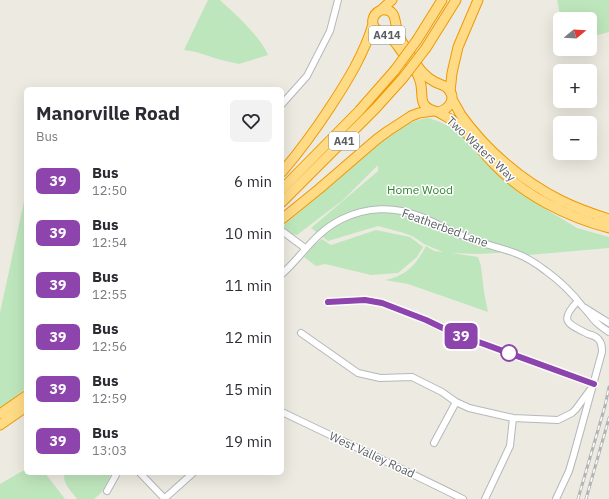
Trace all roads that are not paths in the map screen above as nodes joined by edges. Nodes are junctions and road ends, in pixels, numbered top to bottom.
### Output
1 (338, 0) edge
2 (392, 0) edge
3 (442, 0) edge
4 (456, 0) edge
5 (478, 0) edge
6 (380, 11) junction
7 (373, 24) junction
8 (451, 95) junction
9 (284, 102) edge
10 (436, 112) junction
11 (284, 170) edge
12 (284, 187) edge
13 (284, 200) edge
14 (284, 217) edge
15 (609, 219) edge
16 (609, 228) edge
17 (284, 232) edge
18 (305, 248) junction
19 (284, 272) edge
20 (328, 302) dead end
21 (580, 304) junction
22 (609, 323) edge
23 (301, 332) dead end
24 (609, 332) edge
25 (593, 385) junction
26 (24, 397) edge
27 (456, 402) junction
28 (24, 408) edge
29 (284, 413) edge
30 (572, 413) junction
31 (0, 414) edge
32 (513, 418) junction
33 (583, 421) junction
34 (0, 425) edge
35 (434, 443) dead end
36 (116, 475) edge
37 (142, 475) edge
38 (191, 475) edge
39 (107, 491) dead end
40 (164, 498) edge
41 (462, 499) edge
42 (485, 499) edge
43 (556, 499) edge

1 - 9 street
2 - 6 highway
3 - 12 highway, A41, bridge
4 - 13 highway, A41, bridge
5 - 8 highway
6 - 7 highway, A414
6 - 8 highway, A414
7 - 10 highway, A414
7 - 11 highway, A41
8 - 10 highway
8 - 15 highway, Two Waters Way / A414
10 - 14 highway
10 - 16 highway, Two Waters Way / A414
17 - 18 street
18 - 19 street, Featherbed Lane
18 - 21 street, Featherbed Lane
20 - 25 street
21 - 22 street, Featherbed Lane
21 - 24 street, Featherbed Lane
21 - 25 street
23 - 27 street
25 - 30 street
25 - 33 street
26 - 31 highway
27 - 32 street
27 - 35 street
28 - 34 highway
29 - 41 street, West Valley Road
30 - 32 street
30 - 33 street
32 - 42 street
33 - 43 street
36 - 39 street
37 - 40 street
38 - 40 street

